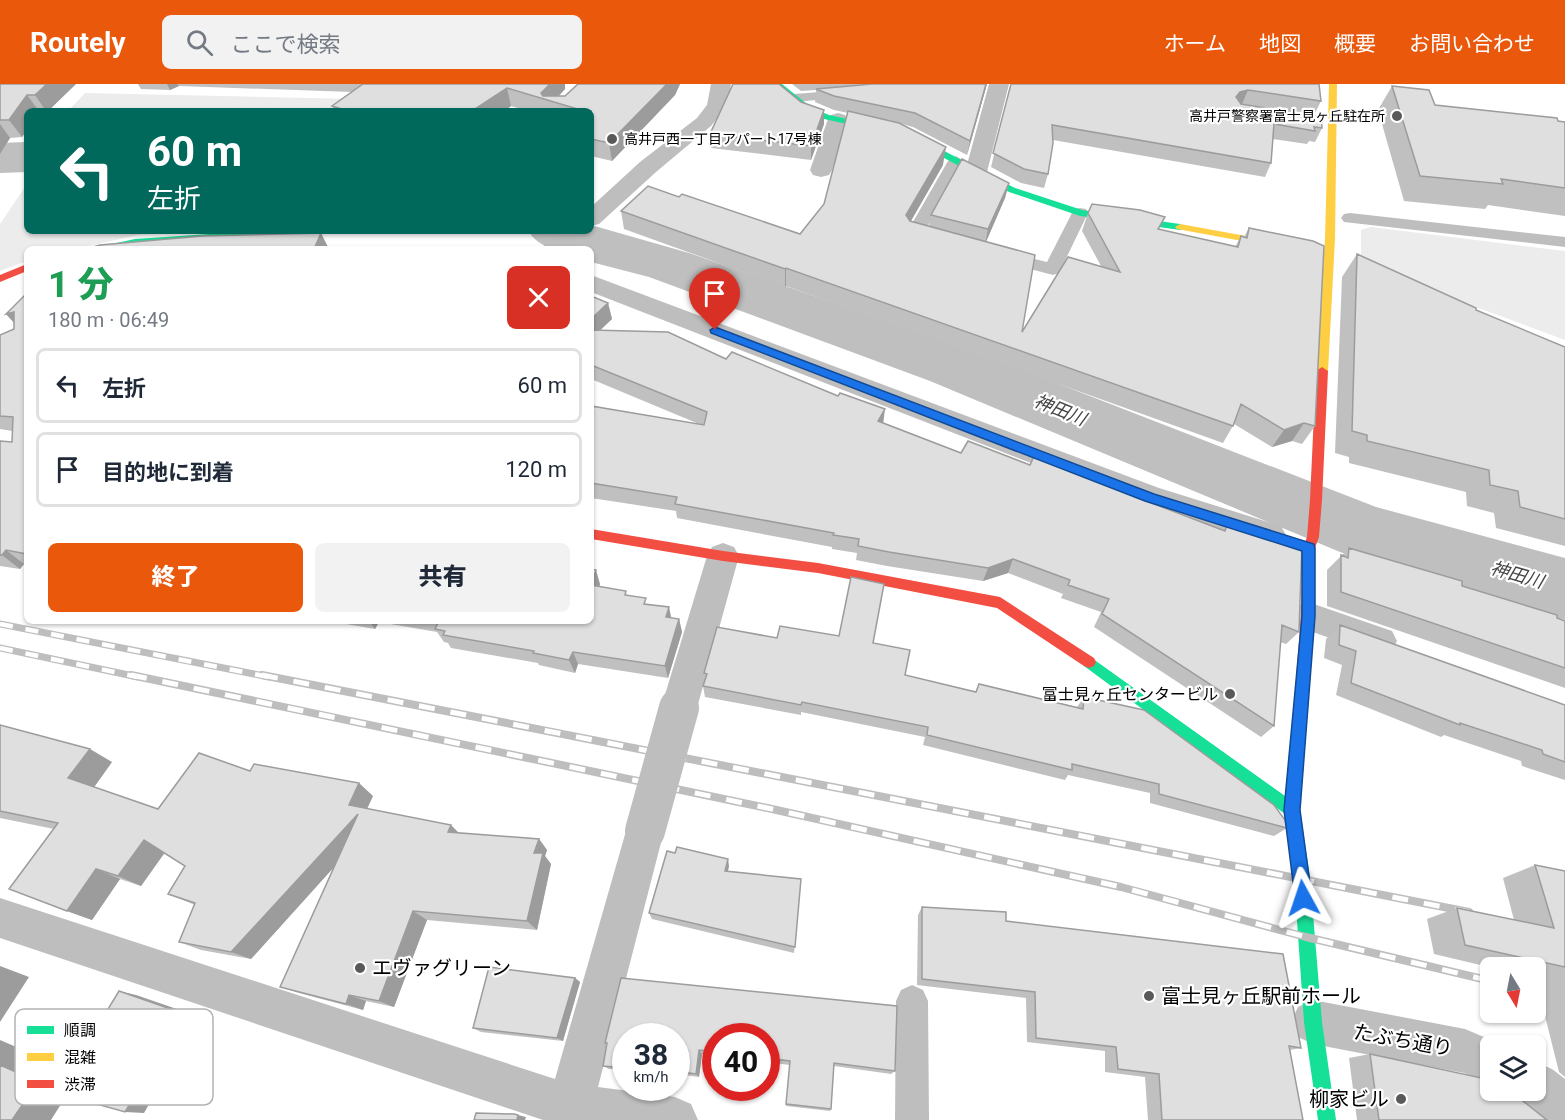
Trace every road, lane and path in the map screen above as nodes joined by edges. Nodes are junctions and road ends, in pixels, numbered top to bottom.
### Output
1 (721, 84) edge
2 (777, 84) edge
3 (999, 84) edge
4 (1333, 84) edge
5 (861, 93) edge
6 (794, 98) junction
7 (838, 119) junction
8 (1310, 123) edge
9 (1333, 126) junction
10 (956, 161) junction
11 (821, 170) dead end
12 (976, 172) junction
13 (1080, 213) junction
14 (594, 216) edge
15 (1350, 219) dead end
16 (253, 234) edge
17 (571, 234) edge
18 (1565, 242) edge
19 (950, 243) edge
20 (116, 246) edge
21 (556, 246) edge
22 (1301, 249) edge
23 (984, 251) edge
24 (1323, 256) junction
25 (1344, 264) dead end
26 (24, 268) edge
27 (0, 279) edge
28 (594, 284) edge
29 (594, 534) edge
30 (1311, 542) junction
31 (723, 556) junction
32 (1308, 616) junction
33 (1412, 652) edge
34 (1292, 810) junction
35 (0, 918) edge
36 (912, 1001) dead end
37 (1313, 1022) junction
38 (1480, 1058) edge
39 (1546, 1093) edge
40 (1565, 1107) edge
41 (568, 1113) edge
42 (675, 1120) edge
43 (912, 1120) edge
44 (1327, 1120) edge

1 - 14 street
2 - 6 street
3 - 12 street
4 - 9 street
5 - 6 lane
6 - 7 street
7 - 10 street
7 - 11 street
8 - 9 street
9 - 24 street
10 - 12 street
10 - 19 lane
12 - 13 street
13 - 22 street
13 - 23 lane
15 - 18 lane
16 - 20 street
17 - 21 street
24 - 25 street
24 - 30 street
26 - 27 street
28 - 30 street
29 - 31 street
30 - 32 street
31 - 34 street
31 - 41 street, bridge
32 - 33 street
32 - 34 street
34 - 37 street
35 - 41 street
36 - 43 lane
37 - 38 street, たぶち通り
37 - 44 street
39 - 40 street
41 - 42 street

